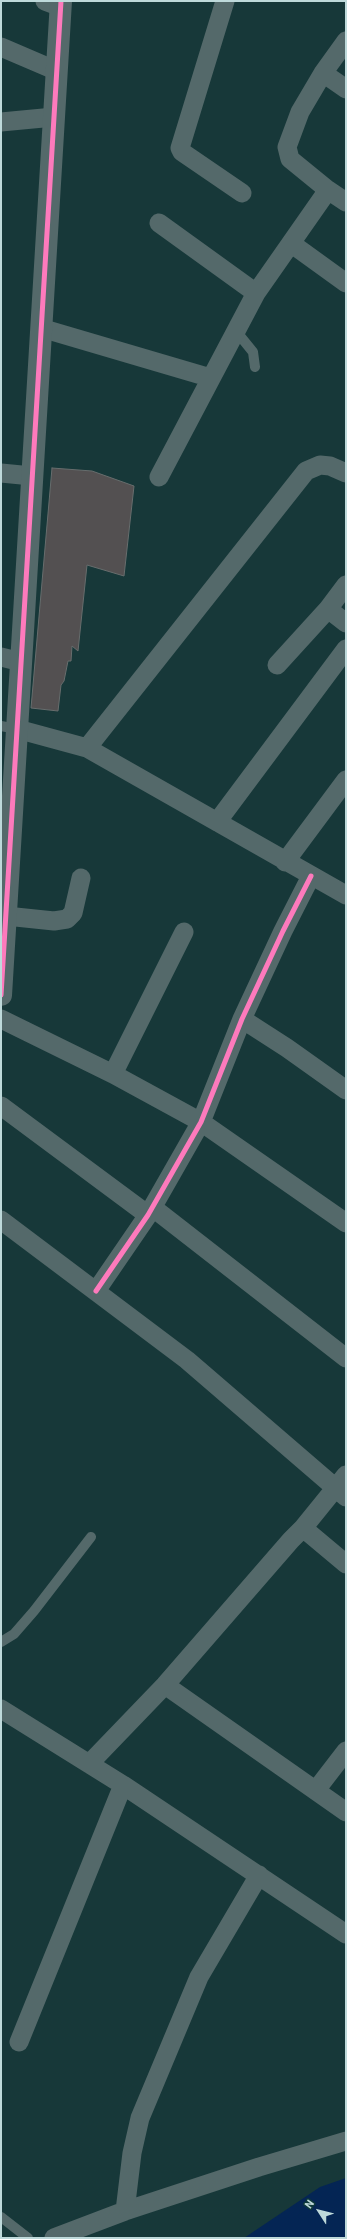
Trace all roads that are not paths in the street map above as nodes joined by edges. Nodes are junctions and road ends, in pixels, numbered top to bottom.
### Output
1 (225, 1) edge
2 (55, 3) edge
3 (346, 41) edge
4 (1, 47) edge
5 (57, 71) junction
6 (323, 73) junction
7 (346, 89) edge
8 (54, 117) junction
9 (1, 122) edge
10 (328, 190) junction
11 (242, 193) dead end
12 (346, 202) edge
13 (159, 223) dead end
14 (292, 244) junction
15 (346, 283) edge
16 (256, 294) junction
17 (41, 328) junction
18 (236, 331) junction
19 (255, 367) dead end
20 (211, 378) junction
21 (1, 473) edge
22 (346, 473) edge
23 (32, 476) junction
24 (160, 478) dead end
25 (346, 585) edge
26 (328, 609) junction
27 (346, 623) edge
28 (346, 649) edge
29 (11, 660) edge
30 (277, 665) dead end
31 (9, 728) edge
32 (88, 748) junction
33 (346, 780) edge
34 (6, 810) edge
35 (217, 822) junction
36 (285, 862) junction
37 (311, 876) junction
38 (81, 878) dead end
39 (346, 895) edge
40 (4, 905) edge
41 (184, 932) dead end
42 (1, 995) edge
43 (1, 1019) edge
44 (242, 1020) junction
45 (113, 1074) junction
46 (346, 1090) edge
47 (1, 1106) edge
48 (201, 1122) junction
49 (150, 1211) junction
50 (1, 1220) edge
51 (346, 1223) edge
52 (96, 1291) junction
53 (346, 1358) edge
54 (342, 1487) edge
55 (303, 1528) junction
56 (91, 1537) dead end
57 (346, 1564) edge
58 (1, 1642) edge
59 (165, 1685) junction
60 (1, 1709) edge
61 (346, 1751) edge
62 (89, 1764) junction
63 (123, 1785) junction
64 (316, 1790) junction
65 (346, 1812) edge
66 (259, 1875) junction
67 (346, 1934) edge
68 (19, 2042) dead end
69 (346, 2141) edge
70 (125, 2211) junction
71 (1, 2217) edge
72 (28, 2238) edge
73 (54, 2238) edge

1 - 11 street
2 - 5 street
3 - 6 street
4 - 5 street
5 - 8 street
6 - 7 street
6 - 10 street
8 - 9 street
8 - 17 street
10 - 12 street
10 - 14 street
13 - 16 street
14 - 15 street
14 - 16 street
16 - 18 street
17 - 20 street
17 - 23 street
18 - 19 lane
18 - 20 street
20 - 24 street
21 - 23 street
22 - 32 street
23 - 29 street
25 - 26 street
26 - 27 street
26 - 30 street
28 - 35 street
29 - 31 street
31 - 32 street
31 - 34 street
32 - 35 street
33 - 36 street
34 - 40 street
35 - 36 street
36 - 37 street
37 - 39 street
37 - 44 street
38 - 40 street
40 - 42 street
41 - 45 street
43 - 45 street
44 - 46 street
44 - 48 street
45 - 48 street
47 - 49 street
48 - 49 street
48 - 51 street
49 - 52 street
49 - 53 street
50 - 52 street
52 - 54 street
54 - 55 street
55 - 57 street
55 - 59 street
56 - 58 lane
59 - 62 street
59 - 64 street
60 - 62 street
61 - 64 street
62 - 63 street
63 - 66 street
63 - 68 street
64 - 65 street
66 - 67 street
66 - 70 street
69 - 70 street
70 - 73 street
71 - 72 lane

